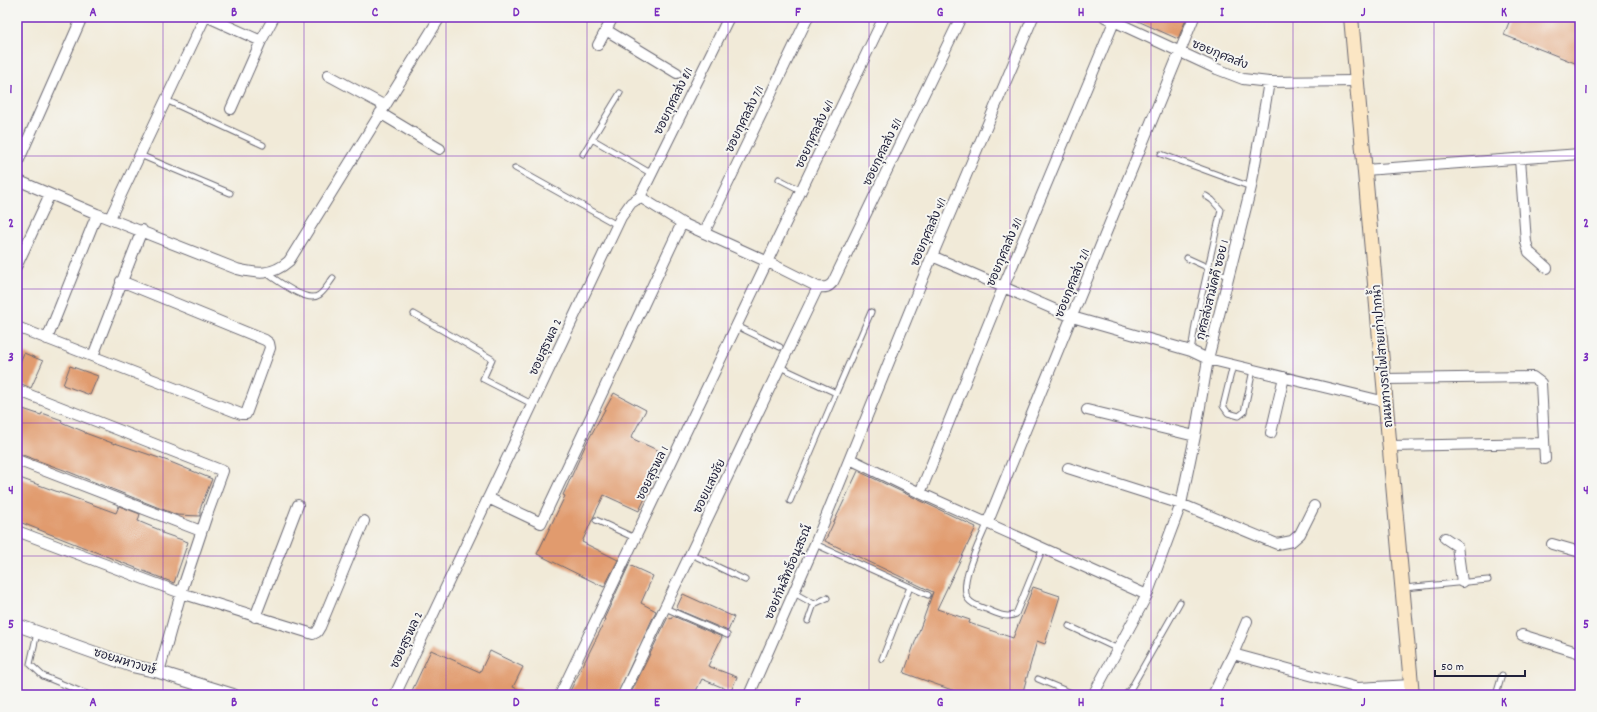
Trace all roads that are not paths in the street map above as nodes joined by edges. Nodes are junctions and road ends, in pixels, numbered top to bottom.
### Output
1 (82, 17) edge
2 (206, 17) edge
3 (274, 17) edge
4 (440, 17) edge
5 (613, 17) edge
6 (729, 17) edge
7 (808, 17) edge
8 (884, 17) edge
9 (961, 17) edge
10 (1033, 17) edge
11 (1105, 17) edge
12 (1194, 17) edge
13 (1350, 17) edge
14 (1115, 19) edge
15 (606, 30) junction
16 (261, 41) junction
17 (598, 45) dead end
18 (1180, 52) junction
19 (677, 73) dead end
20 (328, 75) dead end
21 (1356, 81) junction
22 (1269, 82) junction
23 (620, 93) dead end
24 (166, 100) junction
25 (231, 109) dead end
26 (383, 110) junction
27 (592, 138) junction
28 (263, 145) dead end
29 (440, 150) dead end
30 (583, 154) dead end
31 (1161, 154) dead end
32 (1580, 154) edge
33 (140, 155) junction
34 (1520, 159) junction
35 (17, 164) edge
36 (515, 168) dead end
37 (1365, 170) junction
38 (652, 174) junction
39 (779, 179) dead end
40 (17, 180) edge
41 (1251, 187) junction
42 (802, 190) junction
43 (230, 193) dead end
44 (50, 194) junction
45 (1206, 196) dead end
46 (640, 197) junction
47 (97, 214) junction
48 (110, 218) junction
49 (682, 223) junction
50 (617, 225) junction
51 (142, 230) junction
52 (704, 233) junction
53 (932, 256) junction
54 (1187, 258) dead end
55 (768, 262) junction
56 (17, 265) edge
57 (1208, 267) junction
58 (1547, 268) dead end
59 (265, 272) junction
60 (1229, 277) junction
61 (333, 278) dead end
62 (121, 282) junction
63 (818, 287) junction
64 (1003, 288) junction
65 (871, 312) dead end
66 (414, 314) dead end
67 (1072, 317) junction
68 (737, 326) junction
69 (17, 327) edge
70 (47, 339) junction
71 (780, 347) dead end
72 (1191, 351) junction
73 (93, 356) junction
74 (1208, 359) junction
75 (1233, 365) junction
76 (780, 367) junction
77 (1253, 370) junction
78 (1284, 377) junction
79 (1384, 379) junction
80 (17, 390) edge
81 (836, 393) junction
82 (1386, 402) junction
83 (532, 404) junction
84 (1087, 410) dead end
85 (1271, 433) dead end
86 (1195, 436) junction
87 (1544, 442) junction
88 (1390, 446) junction
89 (850, 459) junction
90 (17, 460) edge
91 (1545, 460) dead end
92 (1068, 468) dead end
93 (920, 493) junction
94 (488, 498) junction
95 (790, 501) dead end
96 (1181, 504) junction
97 (298, 505) dead end
98 (1314, 506) dead end
99 (596, 520) dead end
100 (364, 521) dead end
101 (987, 524) junction
102 (17, 530) edge
103 (201, 531) junction
104 (635, 538) junction
105 (1446, 538) dead end
106 (815, 544) junction
107 (1552, 544) dead end
108 (1043, 548) junction
109 (1580, 552) edge
110 (691, 554) junction
111 (745, 580) dead end
112 (1488, 580) dead end
113 (1462, 582) junction
114 (910, 587) junction
115 (1403, 588) junction
116 (181, 593) junction
117 (794, 593) junction
118 (1147, 595) junction
119 (928, 596) dead end
120 (828, 598) dead end
121 (1180, 602) dead end
122 (814, 604) junction
123 (665, 608) junction
124 (255, 617) junction
125 (808, 621) dead end
126 (1247, 621) dead end
127 (17, 625) edge
128 (1069, 626) dead end
129 (37, 632) junction
130 (727, 635) dead end
131 (1522, 635) dead end
132 (1118, 649) junction
133 (1580, 653) edge
134 (1233, 654) junction
135 (882, 659) dead end
136 (159, 672) junction
137 (1502, 675) dead end
138 (1038, 679) dead end
139 (1412, 690) edge
140 (89, 695) edge
141 (233, 695) edge
142 (395, 695) edge
143 (560, 695) edge
144 (623, 695) edge
145 (749, 695) edge
146 (1076, 695) edge
147 (1093, 695) edge
148 (1125, 695) edge
149 (1213, 695) edge
150 (1496, 695) edge

1 - 35 street
2 - 16 street
2 - 24 street
3 - 16 street
4 - 26 street
5 - 15 street
6 - 38 street, ซอยกุศลส่ง 8/1
7 - 52 street, ซอยกุศลส่ง 7/1
8 - 42 street, ซอยกุศลส่ง 6/1
9 - 63 street, ซอยกุศลส่ง 5/1
10 - 53 street, ซอยกุศลส่ง 4/1
11 - 14 street, ซอยกุศลส่ง
12 - 18 street, ซอยกุศลส่ง 2/1
13 - 21 main road, ถนนทางรถไฟสายเก่าปากน้ำ
14 - 18 street, ซอยกุศลส่ง
14 - 64 street, ซอยกุศลส่ง 3/1
15 - 17 street
15 - 19 street
16 - 25 street
18 - 22 street, ซอยกุศลส่ง
18 - 67 street, ซอยกุศลส่ง 2/1
20 - 26 street
21 - 22 street, ซอยกุศลส่ง
21 - 37 main road, ถนนทางรถไฟสายเก่าปากน้ำ
22 - 41 street, กุศลส่งสามัคคี ซอย 1
23 - 27 lane
24 - 28 lane
24 - 33 street
26 - 29 street
26 - 59 street
27 - 30 lane
27 - 38 lane
31 - 41 lane
32 - 34 street
33 - 43 lane
33 - 48 street
34 - 37 street
34 - 58 street
36 - 50 lane
37 - 79 main road, ถนนทางรถไฟสายเก่าปากน้ำ
38 - 46 street, ซอยกุศลส่ง 8/1
39 - 42 lane
40 - 44 street
41 - 60 street, กุศลส่งสามัคคี ซอย 1
42 - 55 street, ซอยกุศลส่ง 6/1
44 - 47 street
44 - 56 street
45 - 57 lane
46 - 49 street
46 - 50 street, ซอยสุรพล 2
47 - 48 street
47 - 70 street
48 - 51 street
49 - 52 street
49 - 94 street
50 - 83 street, ซอยสุรพล 2
51 - 59 street
51 - 62 street
52 - 55 street
53 - 64 street
53 - 89 street, ซอยกุศลส่ง 4/1
54 - 57 lane
55 - 63 street
55 - 68 street, ซอยสุรพล 1
57 - 60 lane
57 - 72 lane
59 - 61 lane
60 - 74 street, กุศลส่งสามัคคี ซอย 1
62 - 73 street
62 - 73 street
63 - 76 street, ซอยแสงชัย
64 - 67 street
64 - 93 street, ซอยกุศลส่ง 3/1
65 - 81 lane
66 - 83 lane
67 - 72 street
67 - 101 street, ซอยกุศลส่ง 2/1
68 - 71 lane
68 - 104 street, ซอยสุรพล 1
69 - 70 street
70 - 73 street
72 - 74 street
74 - 75 street
74 - 86 street, กุศลส่งสามัคคี ซอย 1
75 - 77 street
75 - 77 lane
76 - 81 lane
76 - 110 street, ซอยแสงชัย
77 - 78 street
78 - 82 street
78 - 85 street
79 - 82 main road, ถนนทางรถไฟสายเก่าปากน้ำ
79 - 87 street
80 - 103 street
81 - 95 lane
82 - 88 main road, ถนนทางรถไฟสายเก่าปากน้ำ
83 - 94 street, ซอยสุรพล 2
84 - 86 street
86 - 96 street, กุศลส่งสามัคคี ซอย 1
87 - 88 street
87 - 91 street
88 - 115 main road, ถนนทางรถไฟสายเก่าปากน้ำ
89 - 93 street
89 - 106 street, ซอยกันสิทธ์อนุสรณ์
90 - 103 street
92 - 96 street
93 - 101 street
94 - 142 street, ซอยสุรพล 2
96 - 98 street
96 - 118 street, กุศลส่งสามัคคี ซอย 1
97 - 124 street
99 - 104 lane
100 - 124 street
101 - 108 street
101 - 108 lane
102 - 116 street
103 - 116 street
104 - 143 street, ซอยสุรพล 1
105 - 113 street
106 - 114 lane
106 - 117 street, ซอยกันสิทธ์อนุสรณ์
107 - 109 street
108 - 118 street
110 - 111 lane
110 - 123 street, ซอยแสงชัย
112 - 113 lane
113 - 115 lane
114 - 119 lane
114 - 135 lane
115 - 139 main road, ถนนทางรถไฟสายเก่าปากน้ำ
116 - 124 street
116 - 136 street
117 - 122 lane
117 - 145 street, ซอยกันสิทธ์อนุสรณ์
118 - 132 street, กุศลส่งสามัคคี ซอย 1
120 - 122 lane
121 - 148 lane
122 - 125 lane
123 - 130 lane
123 - 144 street, ซอยแสงชัย
126 - 134 street
127 - 129 street, ซอยมหาวงษ์
128 - 132 lane
129 - 136 street, ซอยมหาวงษ์
129 - 140 lane
131 - 133 street
132 - 147 street, กุศลส่งสามัคคี ซอย 1
134 - 139 street
134 - 149 street
136 - 141 street, ซอยมหาวงษ์
137 - 150 lane
138 - 146 lane

